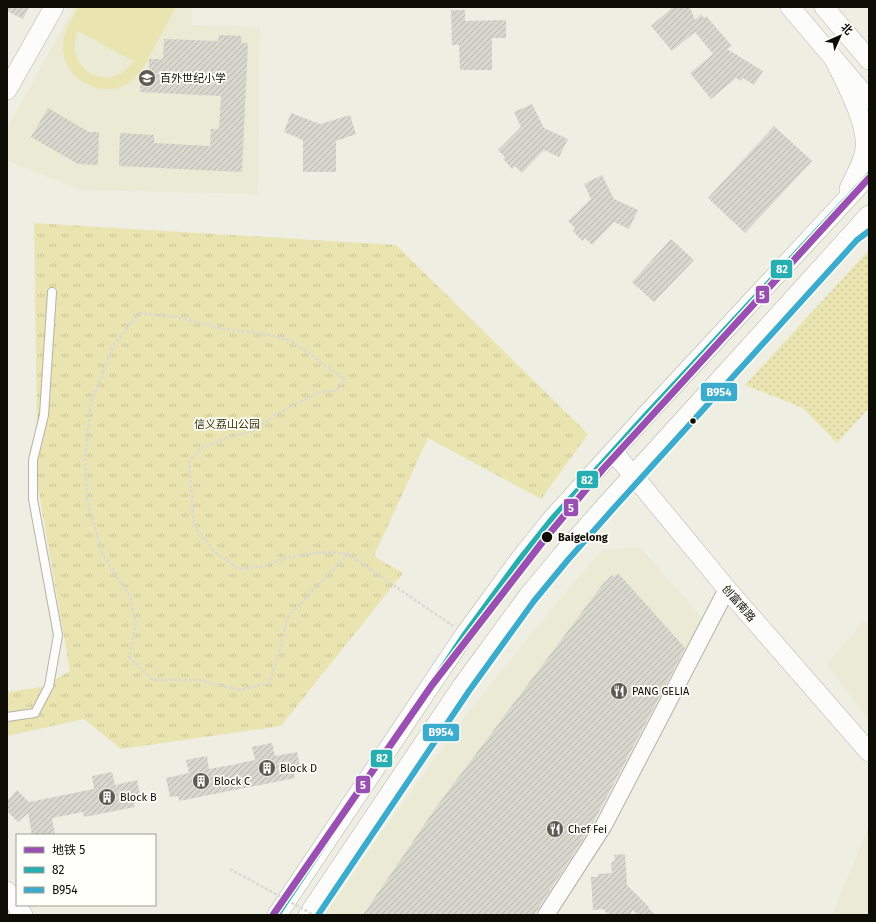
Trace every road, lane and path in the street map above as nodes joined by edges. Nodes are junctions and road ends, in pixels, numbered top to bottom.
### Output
1 (54, 7) edge
2 (790, 7) edge
3 (824, 7) edge
4 (854, 42) junction
5 (869, 53) edge
6 (834, 59) junction
7 (869, 60) edge
8 (7, 90) edge
9 (869, 100) edge
10 (869, 175) edge
11 (838, 209) junction
12 (869, 215) edge
13 (869, 221) edge
14 (852, 234) junction
15 (52, 292) dead end
16 (613, 452) junction
17 (634, 475) junction
18 (348, 554) junction
19 (727, 589) junction
20 (465, 634) junction
21 (7, 717) edge
22 (869, 752) edge
23 (230, 868) dead end
24 (277, 915) edge
25 (308, 915) edge
26 (314, 915) edge
27 (546, 915) edge

1 - 8 street
2 - 6 street
3 - 4 street
4 - 5 street
4 - 7 street
6 - 9 street
6 - 11 street
10 - 11 street
11 - 16 street
12 - 14 street
13 - 14 street
14 - 17 street
15 - 21 lane
16 - 17 street, 创富南路
16 - 20 street
17 - 19 street, 创富南路
17 - 25 street
18 - 18 path
18 - 20 path
19 - 22 street, 创富南路
19 - 27 street
20 - 24 street
23 - 26 path, bridge

